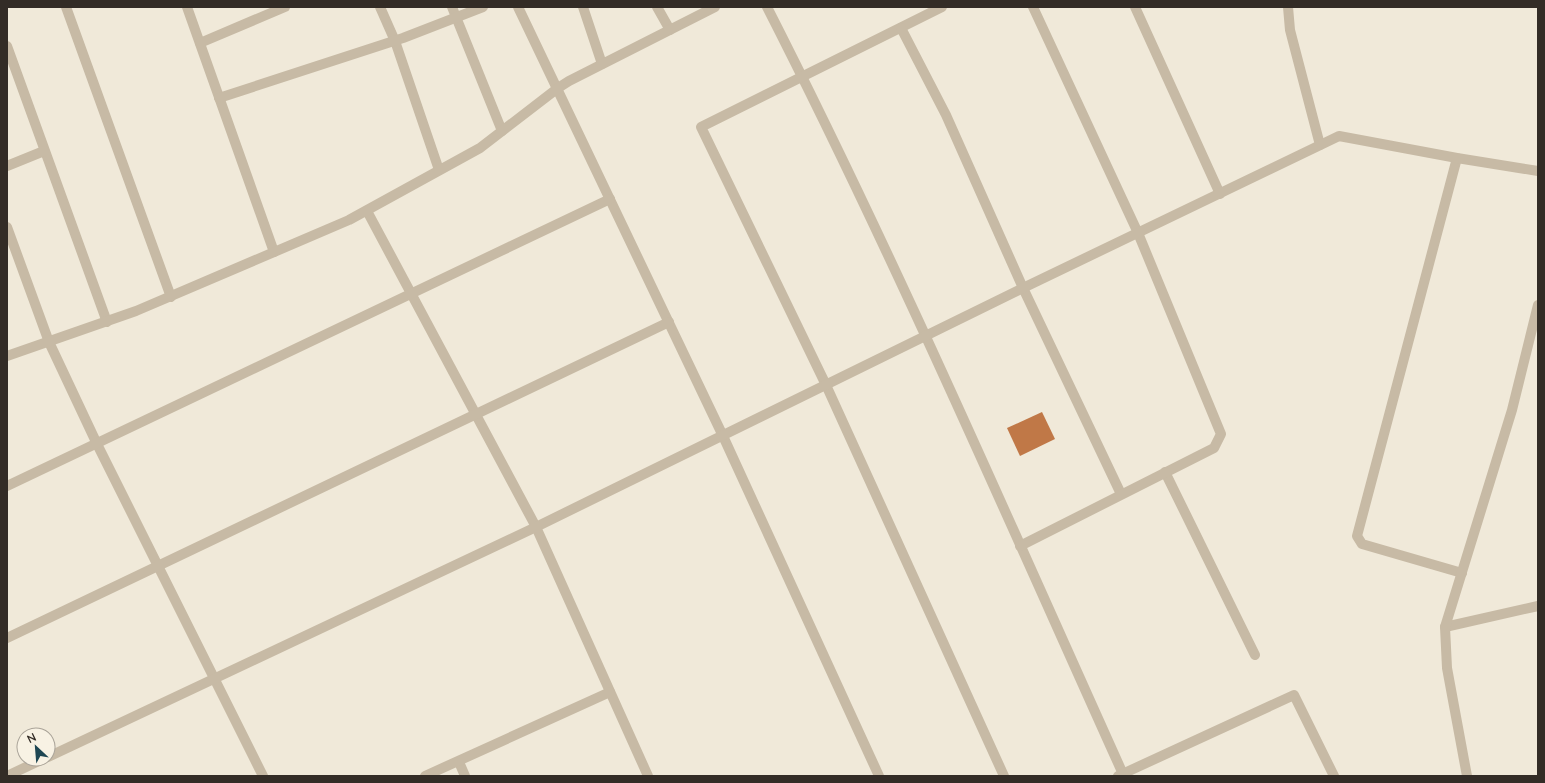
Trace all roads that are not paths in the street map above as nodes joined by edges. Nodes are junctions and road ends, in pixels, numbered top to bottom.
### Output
1 (66, 7) edge
2 (187, 7) edge
3 (285, 7) edge
4 (380, 7) edge
5 (452, 7) edge
6 (483, 7) edge
7 (518, 7) edge
8 (583, 7) edge
9 (657, 7) edge
10 (715, 7) edge
11 (767, 7) edge
12 (942, 7) edge
13 (1033, 7) edge
14 (1136, 7) edge
15 (1288, 7) edge
16 (456, 17) junction
17 (901, 28) junction
18 (670, 30) junction
19 (395, 41) junction
20 (200, 43) junction
21 (7, 46) edge
22 (602, 64) junction
23 (802, 77) junction
24 (558, 88) junction
25 (218, 98) junction
26 (502, 131) junction
27 (1320, 145) junction
28 (44, 151) junction
29 (1457, 158) junction
30 (7, 166) edge
31 (439, 170) junction
32 (1538, 171) edge
33 (1220, 194) junction
34 (610, 199) junction
35 (367, 211) junction
36 (7, 227) edge
37 (1138, 233) junction
38 (274, 252) junction
39 (1023, 288) junction
40 (412, 292) junction
41 (171, 297) junction
42 (1538, 305) edge
43 (107, 322) junction
44 (669, 322) junction
45 (925, 337) junction
46 (49, 342) junction
47 (7, 356) edge
48 (826, 385) junction
49 (476, 413) junction
50 (723, 436) junction
51 (97, 444) junction
52 (1165, 472) junction
53 (7, 486) edge
54 (1120, 494) junction
55 (536, 527) junction
56 (1020, 546) junction
57 (158, 565) junction
58 (1462, 573) junction
59 (1538, 606) edge
60 (1445, 627) junction
61 (7, 638) edge
62 (1255, 655) dead end
63 (215, 680) junction
64 (610, 692) junction
65 (56, 753) edge
66 (459, 762) junction
67 (26, 767) edge
68 (1120, 775) edge
69 (7, 776) edge
70 (263, 776) edge
71 (426, 776) edge
72 (465, 776) edge
73 (648, 776) edge
74 (879, 776) edge
75 (1004, 776) edge
76 (1334, 776) edge
77 (1466, 776) edge

1 - 41 street
2 - 20 street
3 - 20 street
4 - 19 street
5 - 16 street
6 - 16 street
7 - 24 street
8 - 22 street
9 - 18 street
10 - 18 street
11 - 23 street
12 - 17 street
13 - 37 street
14 - 33 street
15 - 27 street
16 - 19 street
16 - 26 street
17 - 23 street
17 - 39 street
18 - 22 street
19 - 25 street
19 - 31 street
20 - 25 street
21 - 28 street
22 - 24 street
23 - 45 street
23 - 48 street
24 - 26 street
24 - 34 street
25 - 38 street
26 - 31 street
27 - 29 street
27 - 33 street
28 - 30 street
28 - 43 street
29 - 32 street
29 - 58 street
31 - 35 street
33 - 37 street
34 - 40 street
34 - 44 street
35 - 38 street
35 - 40 street
36 - 46 street
37 - 39 street
37 - 52 street
38 - 41 street
39 - 45 street
39 - 54 street
40 - 49 street
40 - 51 street
41 - 43 street
42 - 58 street
43 - 46 street
44 - 49 street
44 - 50 street
45 - 48 street
45 - 56 street
46 - 47 street
46 - 51 street
48 - 50 street
48 - 75 street
49 - 55 street
49 - 57 street
50 - 55 street
50 - 74 street
51 - 53 street
51 - 57 street
52 - 54 street
52 - 62 street
54 - 56 street
55 - 63 street
55 - 64 street
56 - 68 street
57 - 61 street
57 - 63 street
58 - 60 street
59 - 60 street
60 - 77 street
63 - 65 street
63 - 70 street
64 - 66 street
64 - 73 street
66 - 71 street
66 - 72 street
67 - 69 street
68 - 76 street

